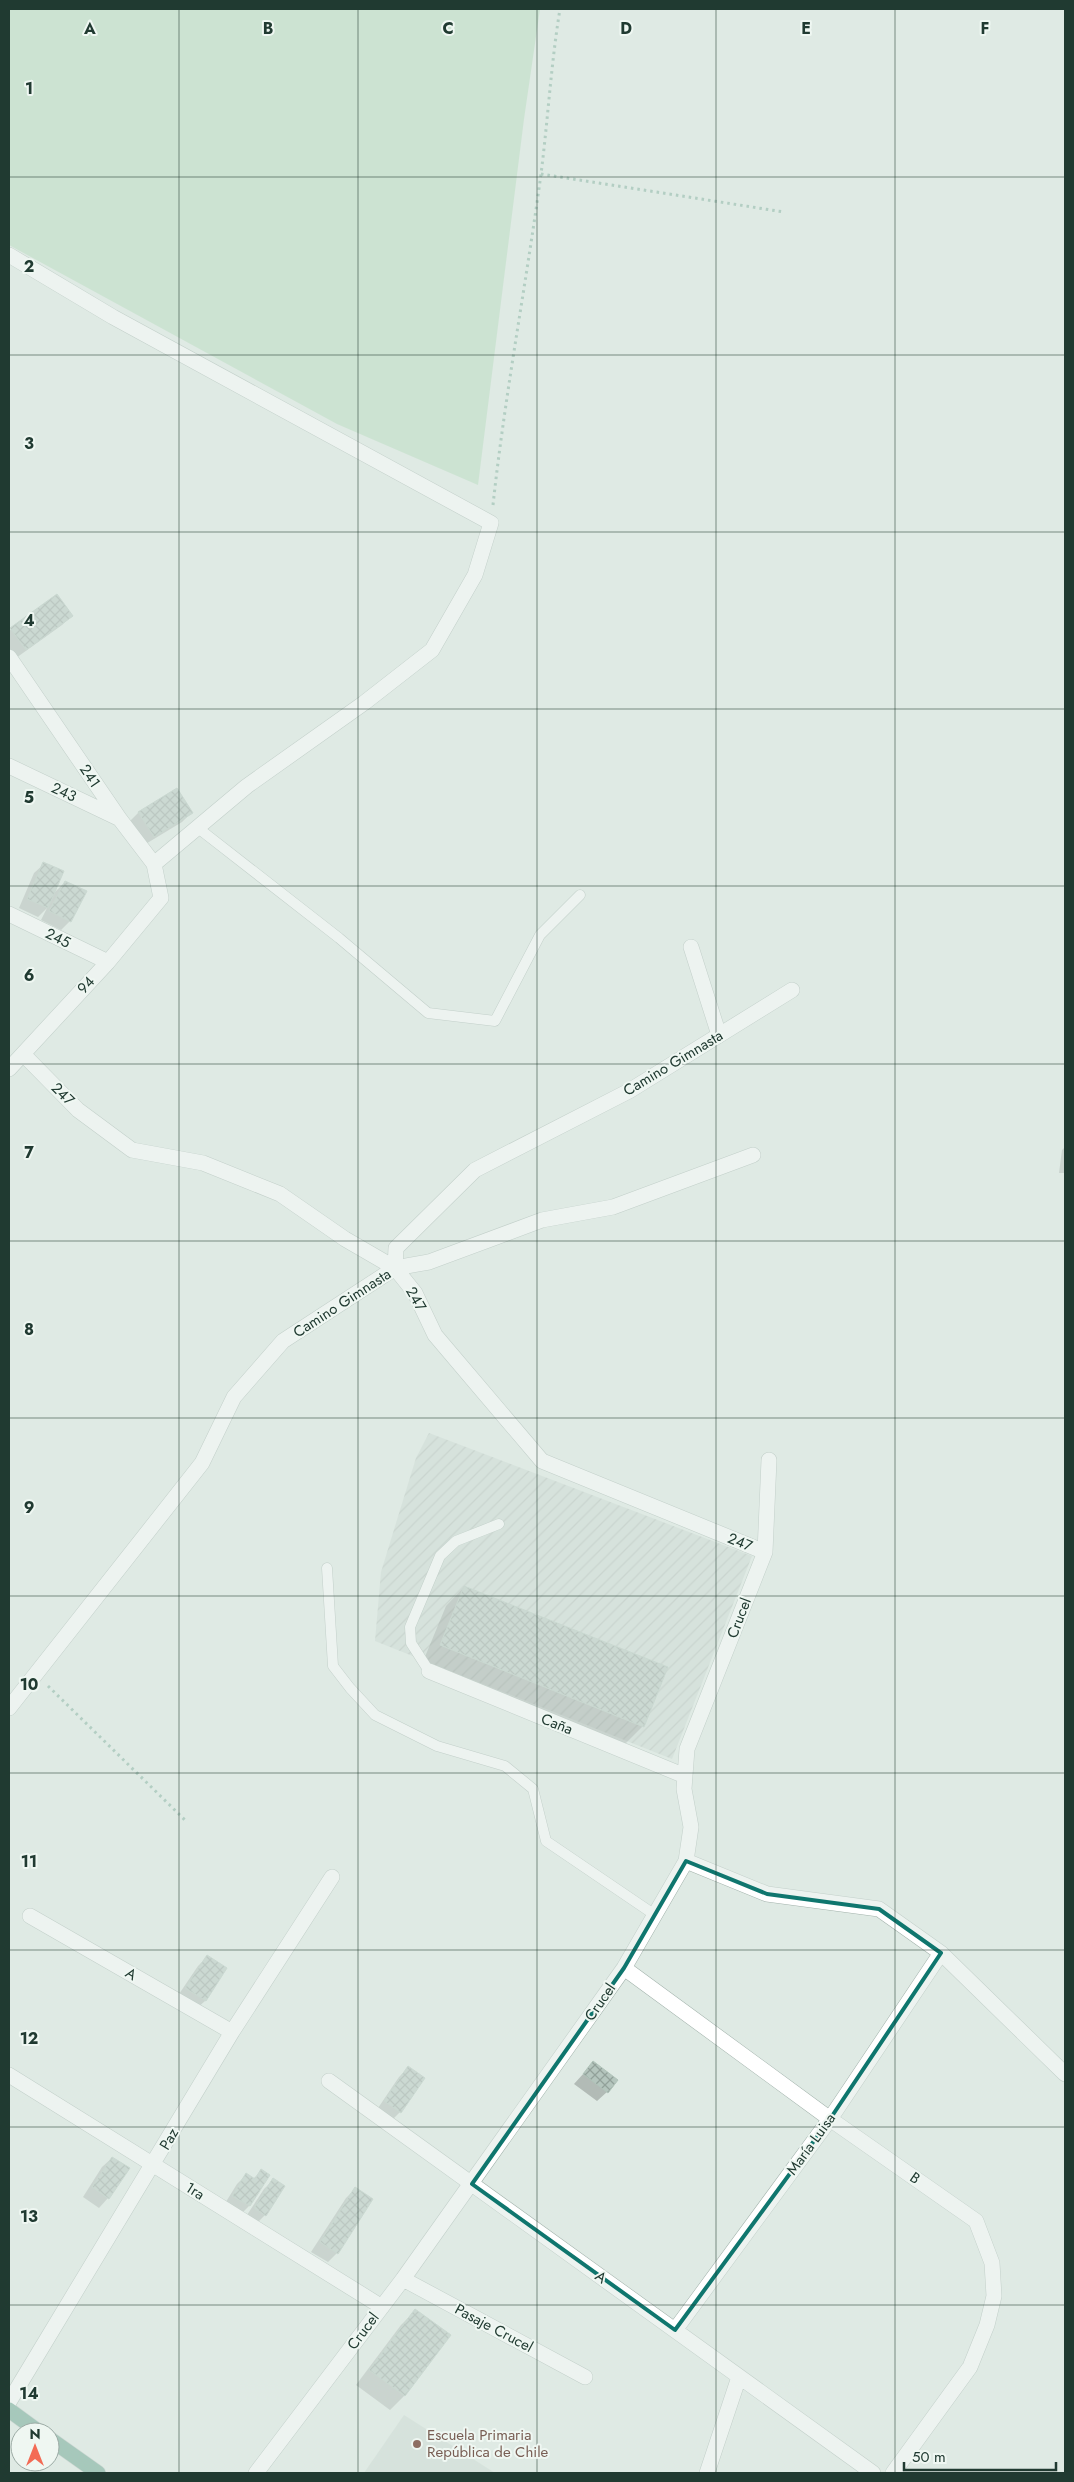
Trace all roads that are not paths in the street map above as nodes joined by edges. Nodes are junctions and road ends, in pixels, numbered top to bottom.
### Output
1 (9, 256) edge
2 (9, 658) edge
3 (9, 766) edge
4 (119, 818) junction
5 (198, 828) junction
6 (154, 864) junction
7 (580, 895) dead end
8 (161, 898) joint
9 (9, 914) edge
10 (691, 946) dead end
11 (108, 962) junction
12 (792, 990) dead end
13 (719, 1036) junction
14 (23, 1054) junction
15 (10, 1067) edge
16 (753, 1155) dead end
17 (395, 1268) junction
18 (769, 1460) dead end
19 (498, 1524) dead end
20 (765, 1552) junction
21 (326, 1568) dead end
22 (429, 1671) joint
23 (9, 1708) edge
24 (685, 1776) junction
25 (686, 1861) junction
26 (332, 1877) dead end
27 (655, 1915) junction
28 (30, 1916) dead end
29 (941, 1952) junction
30 (624, 1968) junction
31 (232, 2032) junction
32 (1065, 2074) edge
33 (9, 2075) edge
34 (329, 2080) dead end
35 (830, 2119) junction
36 (153, 2165) junction
37 (472, 2184) junction
38 (403, 2279) junction
39 (382, 2307) junction
40 (675, 2330) junction
41 (586, 2377) dead end
42 (739, 2377) junction
43 (9, 2402) edge
44 (9, 2410) edge
45 (26, 2422) edge
46 (60, 2446) edge
47 (98, 2473) edge
48 (256, 2473) edge
49 (707, 2473) edge
50 (873, 2473) edge
51 (893, 2473) edge

1 - 5 street
2 - 4 street, 241
3 - 4 street, 243
4 - 6 street, 241
5 - 6 street
5 - 7 lane
6 - 8 street, 241
8 - 11 street, 94
9 - 11 street, 245
10 - 13 street
11 - 14 street, 94
12 - 13 street, Camino Gimnasta
13 - 17 street, Camino Gimnasta
14 - 15 street, 94
14 - 17 street, 247
16 - 17 street
17 - 20 street, 247
17 - 23 street, Camino Gimnasta
18 - 20 street, Crucel
19 - 22 lane
20 - 24 street, Crucel
21 - 27 lane
22 - 24 street, Caña
24 - 25 street, Crucel
25 - 27 street, Crucel
25 - 29 street
26 - 31 street, Paz
27 - 30 street, Crucel
28 - 31 street, A
29 - 32 street
29 - 35 street, María Luisa
30 - 35 street, B
30 - 37 street, Crucel
31 - 36 street, Paz
33 - 36 street, 1ra
34 - 37 street, A
35 - 40 street, María Luisa
35 - 51 street, B
36 - 39 street, 1ra
36 - 43 street, Paz
37 - 38 street, Crucel
37 - 40 street, A
38 - 39 street, Crucel
38 - 41 street, Pasaje Crucel
39 - 48 street, Crucel
40 - 42 street, A
42 - 49 street
42 - 50 street, A
44 - 45 main road
46 - 47 main road

